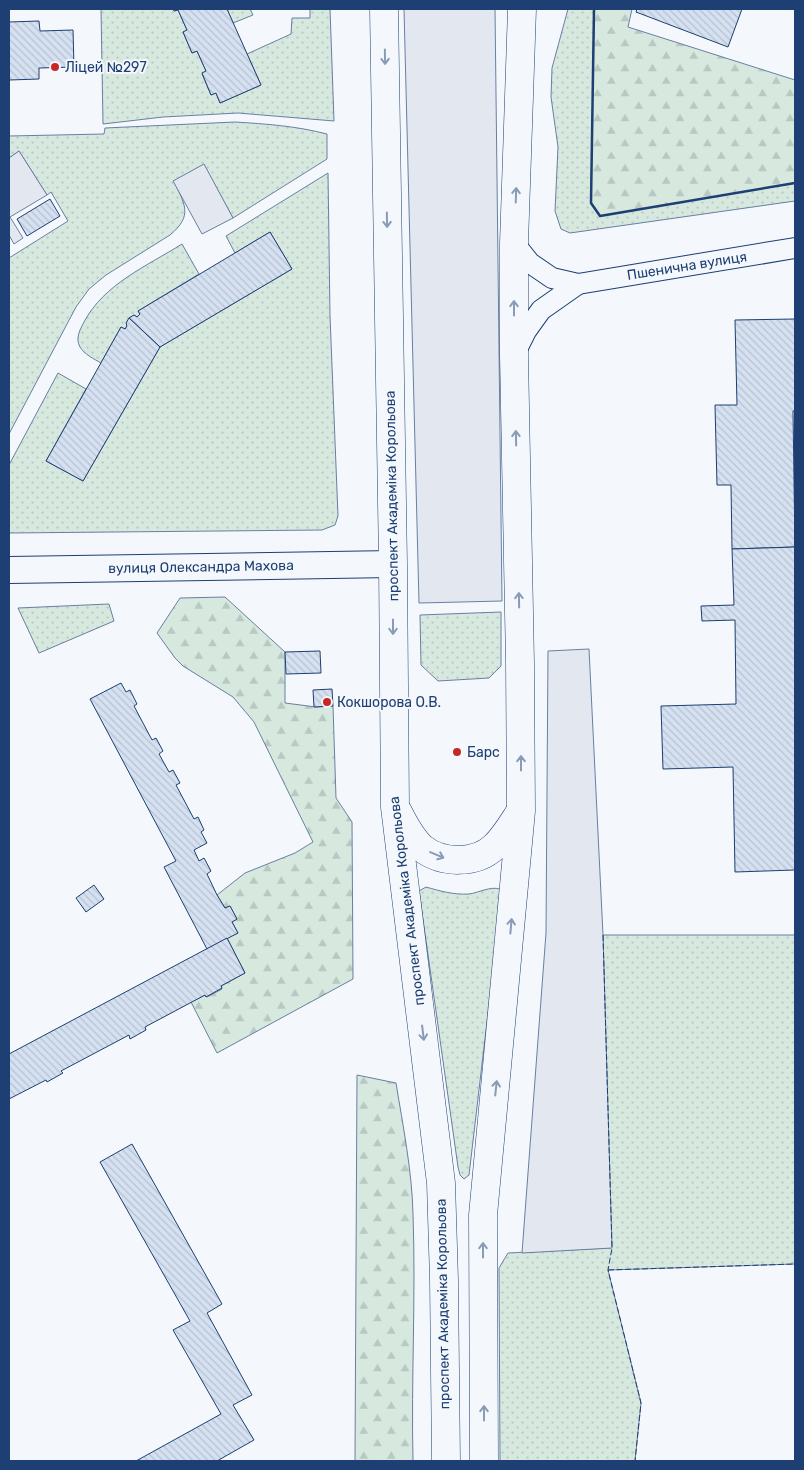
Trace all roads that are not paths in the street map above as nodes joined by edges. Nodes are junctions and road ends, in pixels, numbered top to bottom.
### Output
1 (384, 9) edge
2 (521, 9) edge
3 (514, 243) junction
4 (795, 248) edge
5 (578, 284) junction
6 (514, 356) junction
7 (393, 564) junction
8 (9, 570) edge
9 (395, 807) junction
10 (521, 812) junction
11 (446, 1461) edge
12 (484, 1461) edge

1 -> 7 main road, проспект Академіка Корольова
3 -> 2 main road
3 - 5 street, Пшенична вулиця
6 -> 3 main road
4 - 5 street, Пшенична вулиця
5 - 6 street, Пшенична вулиця
10 -> 6 main road
7 - 8 street, вулиця Олександра Махова
7 -> 9 main road, проспект Академіка Корольова
9 -> 10 main road
9 -> 11 main road, проспект Академіка Корольова
12 -> 10 main road

